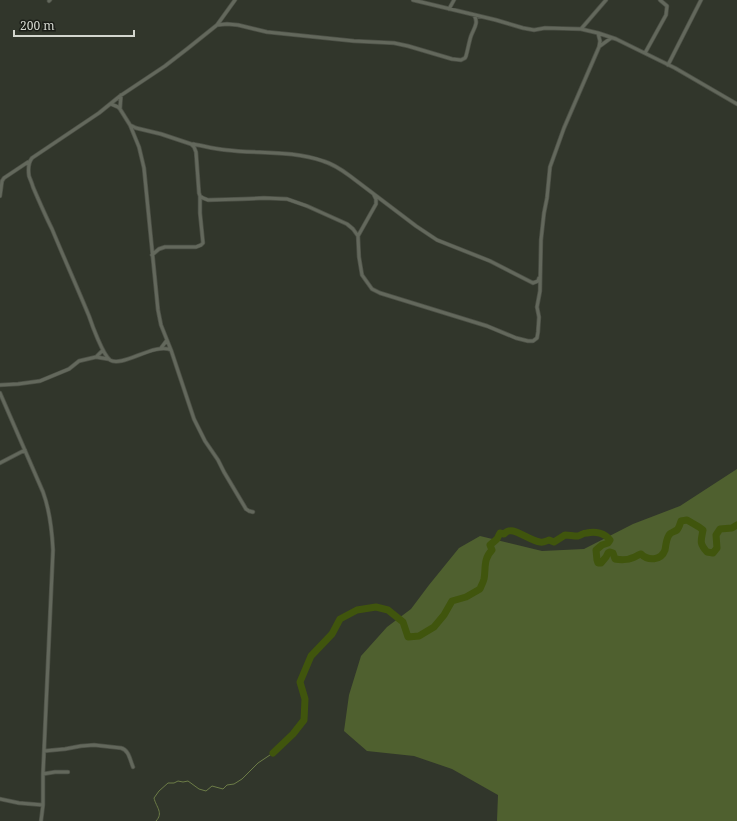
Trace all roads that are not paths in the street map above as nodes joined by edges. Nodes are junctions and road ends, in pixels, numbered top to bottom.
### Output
1 (235, 0) edge
2 (413, 0) edge
3 (454, 0) edge
4 (606, 0) edge
5 (660, 0) edge
6 (701, 0) edge
7 (450, 9) junction
8 (474, 15) junction
9 (217, 25) junction
10 (581, 29) junction
11 (598, 33) junction
12 (611, 38) junction
13 (599, 46) junction
14 (645, 53) junction
15 (668, 65) junction
16 (121, 95) junction
17 (111, 104) junction
18 (737, 104) edge
19 (120, 109) junction
20 (130, 125) junction
21 (191, 144) junction
22 (28, 162) junction
23 (374, 194) junction
24 (0, 196) edge
25 (200, 196) junction
26 (208, 200) junction
27 (199, 204) junction
28 (358, 236) junction
29 (152, 245) junction
30 (159, 249) junction
31 (152, 255) junction
32 (540, 277) junction
33 (167, 340) junction
34 (161, 348) junction
35 (103, 350) junction
36 (171, 350) junction
37 (96, 357) junction
38 (108, 359) junction
39 (0, 385) edge
40 (0, 393) edge
41 (25, 450) junction
42 (0, 463) edge
43 (253, 512) dead end
44 (44, 751) junction
45 (133, 767) dead end
46 (68, 772) dead end
47 (43, 774) junction
48 (0, 799) edge
49 (43, 805) junction
50 (41, 821) edge

1 - 9 street
2 - 7 street
3 - 7 street
4 - 10 street
5 - 14 street
6 - 15 street
7 - 8 street
8 - 9 street
8 - 10 street
9 - 16 street
10 - 11 street
11 - 12 street
11 - 13 street
12 - 13 street
12 - 14 street
13 - 32 street
14 - 15 street
15 - 18 street
16 - 17 street
16 - 19 street
17 - 19 street
17 - 22 street
19 - 20 street
20 - 21 street
20 - 29 street
21 - 23 street
21 - 25 street
22 - 24 street
22 - 35 street
23 - 28 street
23 - 32 street
25 - 26 street
25 - 27 street
26 - 27 street
26 - 28 street
27 - 30 street
28 - 32 street
29 - 30 street
29 - 31 street
30 - 31 street
31 - 33 street
33 - 34 street
33 - 36 street
34 - 36 street
34 - 38 street
35 - 37 street
35 - 38 street
36 - 43 street
37 - 38 street
37 - 39 street
40 - 41 street
41 - 42 street
41 - 44 street
44 - 45 street
44 - 47 street
46 - 47 street
47 - 49 street
48 - 49 street
49 - 50 street

